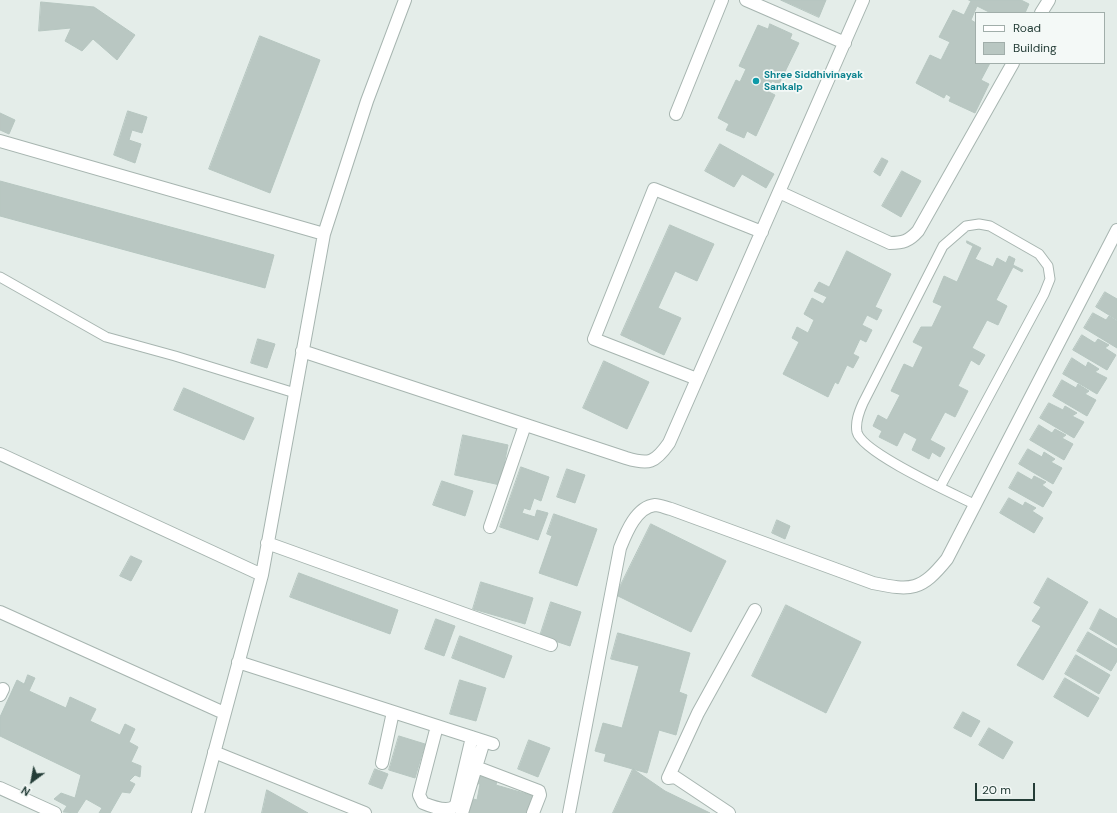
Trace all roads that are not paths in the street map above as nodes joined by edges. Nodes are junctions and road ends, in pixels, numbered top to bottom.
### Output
1 (405, 0) edge
2 (722, 0) edge
3 (746, 0) edge
4 (863, 0) edge
5 (1049, 0) edge
6 (1042, 12) edge
7 (845, 43) junction
8 (1012, 64) edge
9 (676, 114) dead end
10 (0, 141) edge
11 (779, 192) junction
12 (1117, 230) edge
13 (762, 232) junction
14 (324, 234) junction
15 (0, 277) edge
16 (302, 351) junction
17 (697, 378) junction
18 (295, 392) junction
19 (525, 425) junction
20 (0, 454) edge
21 (940, 488) junction
22 (976, 505) junction
23 (490, 527) dead end
24 (267, 543) junction
25 (262, 575) junction
26 (756, 610) dead end
27 (0, 612) edge
28 (552, 645) dead end
29 (238, 662) junction
30 (393, 712) junction
31 (224, 713) junction
32 (437, 726) junction
33 (483, 741) junction
34 (214, 752) junction
35 (382, 763) dead end
36 (476, 767) junction
37 (0, 788) edge
38 (55, 813) edge
39 (198, 813) edge
40 (365, 813) edge
41 (462, 813) edge
42 (532, 813) edge
43 (569, 813) edge
44 (729, 813) edge

1 - 14 street
2 - 9 street
3 - 7 street
4 - 7 street
5 - 6 street
7 - 11 street
8 - 11 street
10 - 14 street
11 - 13 street
12 - 22 street
13 - 17 street
13 - 17 street
14 - 16 street
15 - 18 lane
16 - 18 street
16 - 19 street
17 - 19 street
18 - 24 street
19 - 23 street
20 - 25 street
21 - 21 lane
21 - 22 lane
22 - 43 street
24 - 25 street
24 - 28 street
25 - 29 street
26 - 44 street
27 - 31 street
29 - 30 street
29 - 31 street
30 - 32 street
30 - 35 street
31 - 34 street
32 - 33 street
32 - 33 street
33 - 36 street
34 - 39 street
34 - 40 street
36 - 41 street
36 - 42 street
37 - 38 street

